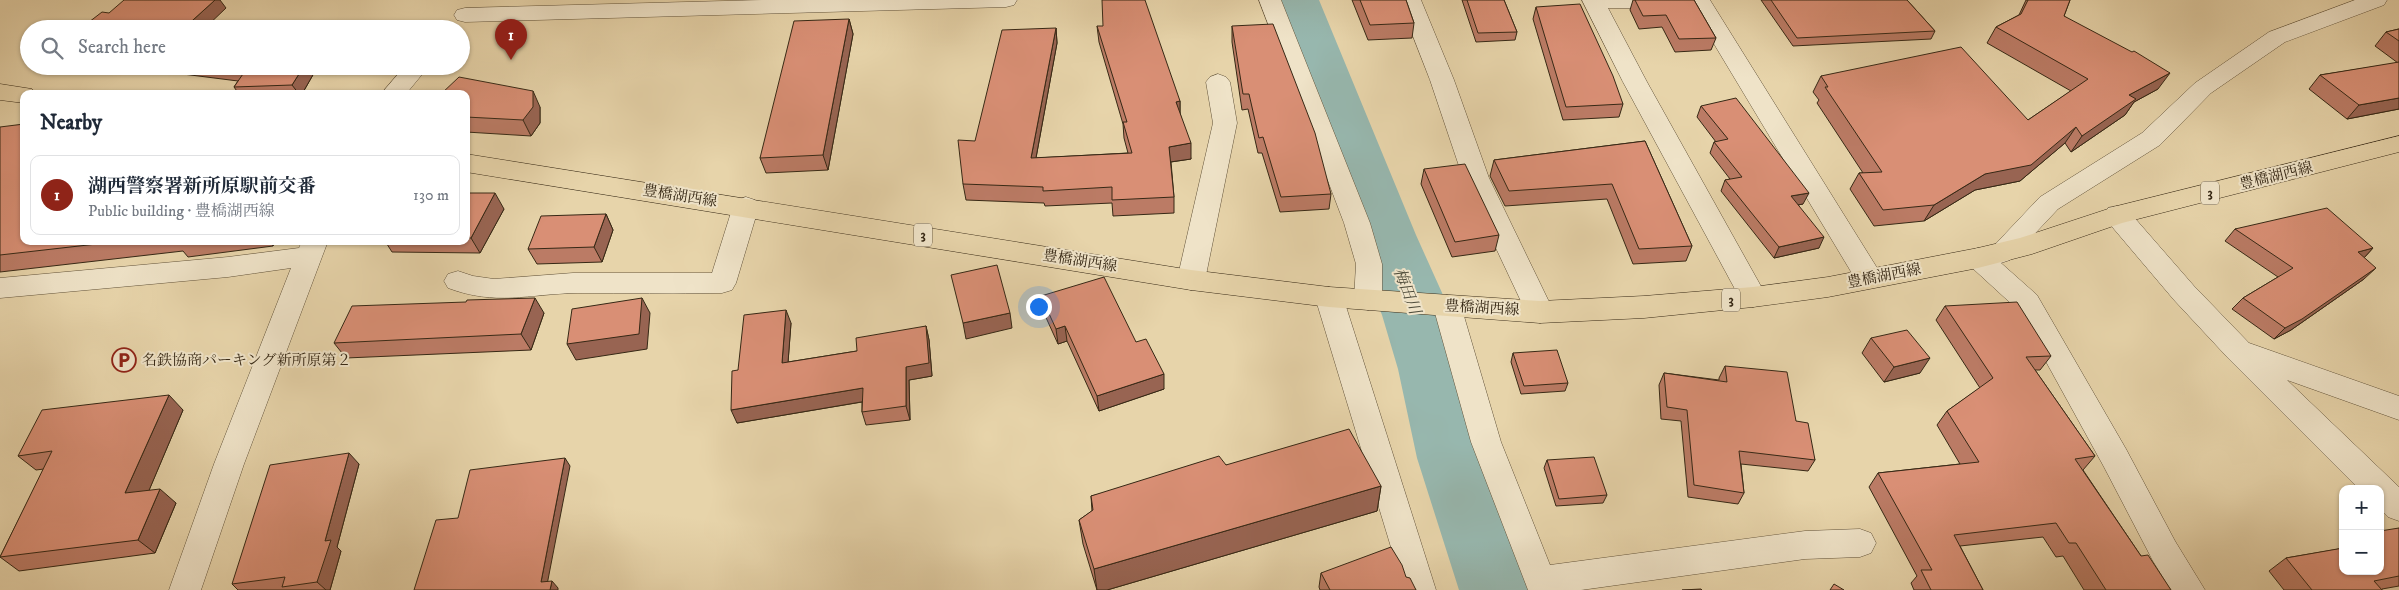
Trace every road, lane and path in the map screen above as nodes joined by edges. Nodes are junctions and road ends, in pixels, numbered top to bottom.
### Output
1 (490, 0) edge
2 (1006, 0) edge
3 (1270, 0) edge
4 (1410, 0) edge
5 (1594, 0) edge
6 (2376, 0) edge
7 (464, 15) edge
8 (410, 75) edge
9 (1218, 82) dead end
10 (397, 90) edge
11 (0, 92) edge
12 (20, 94) edge
13 (2399, 144) edge
14 (470, 164) edge
15 (746, 206) junction
16 (2117, 215) junction
17 (313, 249) edge
18 (1990, 255) junction
19 (1869, 278) junction
20 (1191, 280) junction
21 (458, 281) dead end
22 (0, 288) edge
23 (1753, 297) junction
24 (1329, 298) junction
25 (1374, 300) junction
26 (1441, 306) junction
27 (1540, 312) junction
28 (2238, 350) junction
29 (2399, 408) edge
30 (2376, 485) edge
31 (2384, 493) edge
32 (2399, 507) edge
33 (1860, 543) dead end
34 (1542, 585) edge
35 (185, 590) edge
36 (1420, 590) edge
37 (2190, 590) edge

1 - 7 street
2 - 7 street
3 - 25 street
4 - 27 street
5 - 19 street
5 - 23 street
6 - 18 street
8 - 10 street
9 - 20 street
11 - 12 main road
13 - 16 main road, 豊橋湖西線 / 3
14 - 15 main road, 豊橋湖西線 / 3
15 - 20 main road, 豊橋湖西線 / 3
15 - 21 street
16 - 18 main road, 豊橋湖西線 / 3
16 - 28 street
17 - 22 street
17 - 35 street
18 - 19 main road, 豊橋湖西線 / 3
18 - 37 street
19 - 23 main road, 豊橋湖西線 / 3
20 - 24 main road, 豊橋湖西線 / 3
23 - 27 main road, 豊橋湖西線 / 3
24 - 25 main road, 豊橋湖西線 / 3
24 - 36 street
25 - 26 main road, 豊橋湖西線 / 3
26 - 27 main road, 豊橋湖西線 / 3
26 - 34 street
28 - 29 street
28 - 30 street
31 - 32 street
33 - 34 street

